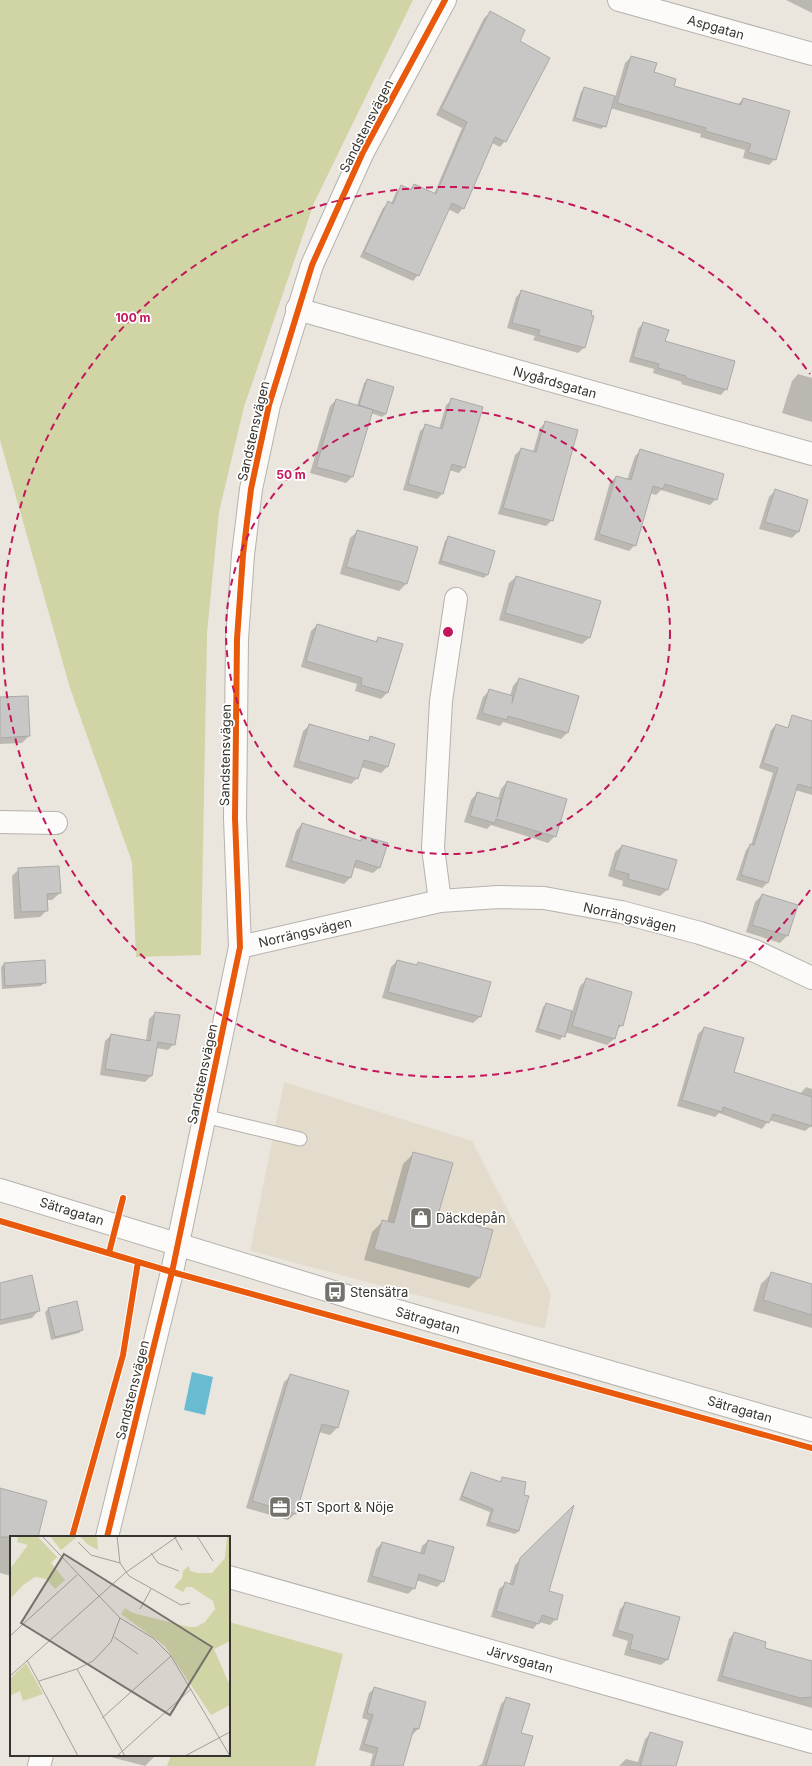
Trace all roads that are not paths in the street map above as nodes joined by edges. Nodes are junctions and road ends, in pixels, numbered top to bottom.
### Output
1 (445, 0) edge
2 (619, 0) edge
3 (812, 54) edge
4 (297, 309) junction
5 (812, 454) edge
6 (456, 599) dead end
7 (0, 822) edge
8 (56, 823) dead end
9 (440, 900) junction
10 (240, 947) junction
11 (812, 978) edge
12 (204, 1116) junction
13 (300, 1139) dead end
14 (0, 1190) edge
15 (178, 1244) junction
16 (812, 1430) edge
17 (107, 1536) edge
18 (230, 1577) edge
19 (812, 1742) edge
20 (42, 1756) edge
21 (39, 1766) edge

1 - 4 street, Sandstensvägen
2 - 3 street, Aspgatan
4 - 5 street, Nygårdsgatan
4 - 10 street, Sandstensvägen
6 - 9 street
7 - 8 street
9 - 10 street, Norrängsvägen
9 - 11 street, Norrängsvägen
10 - 12 street, Sandstensvägen
12 - 13 lane
12 - 15 street, Sandstensvägen
14 - 15 street, Sätragatan
15 - 16 street, Sätragatan
15 - 17 street, Sandstensvägen
18 - 19 street, Järvsgatan
20 - 21 street

